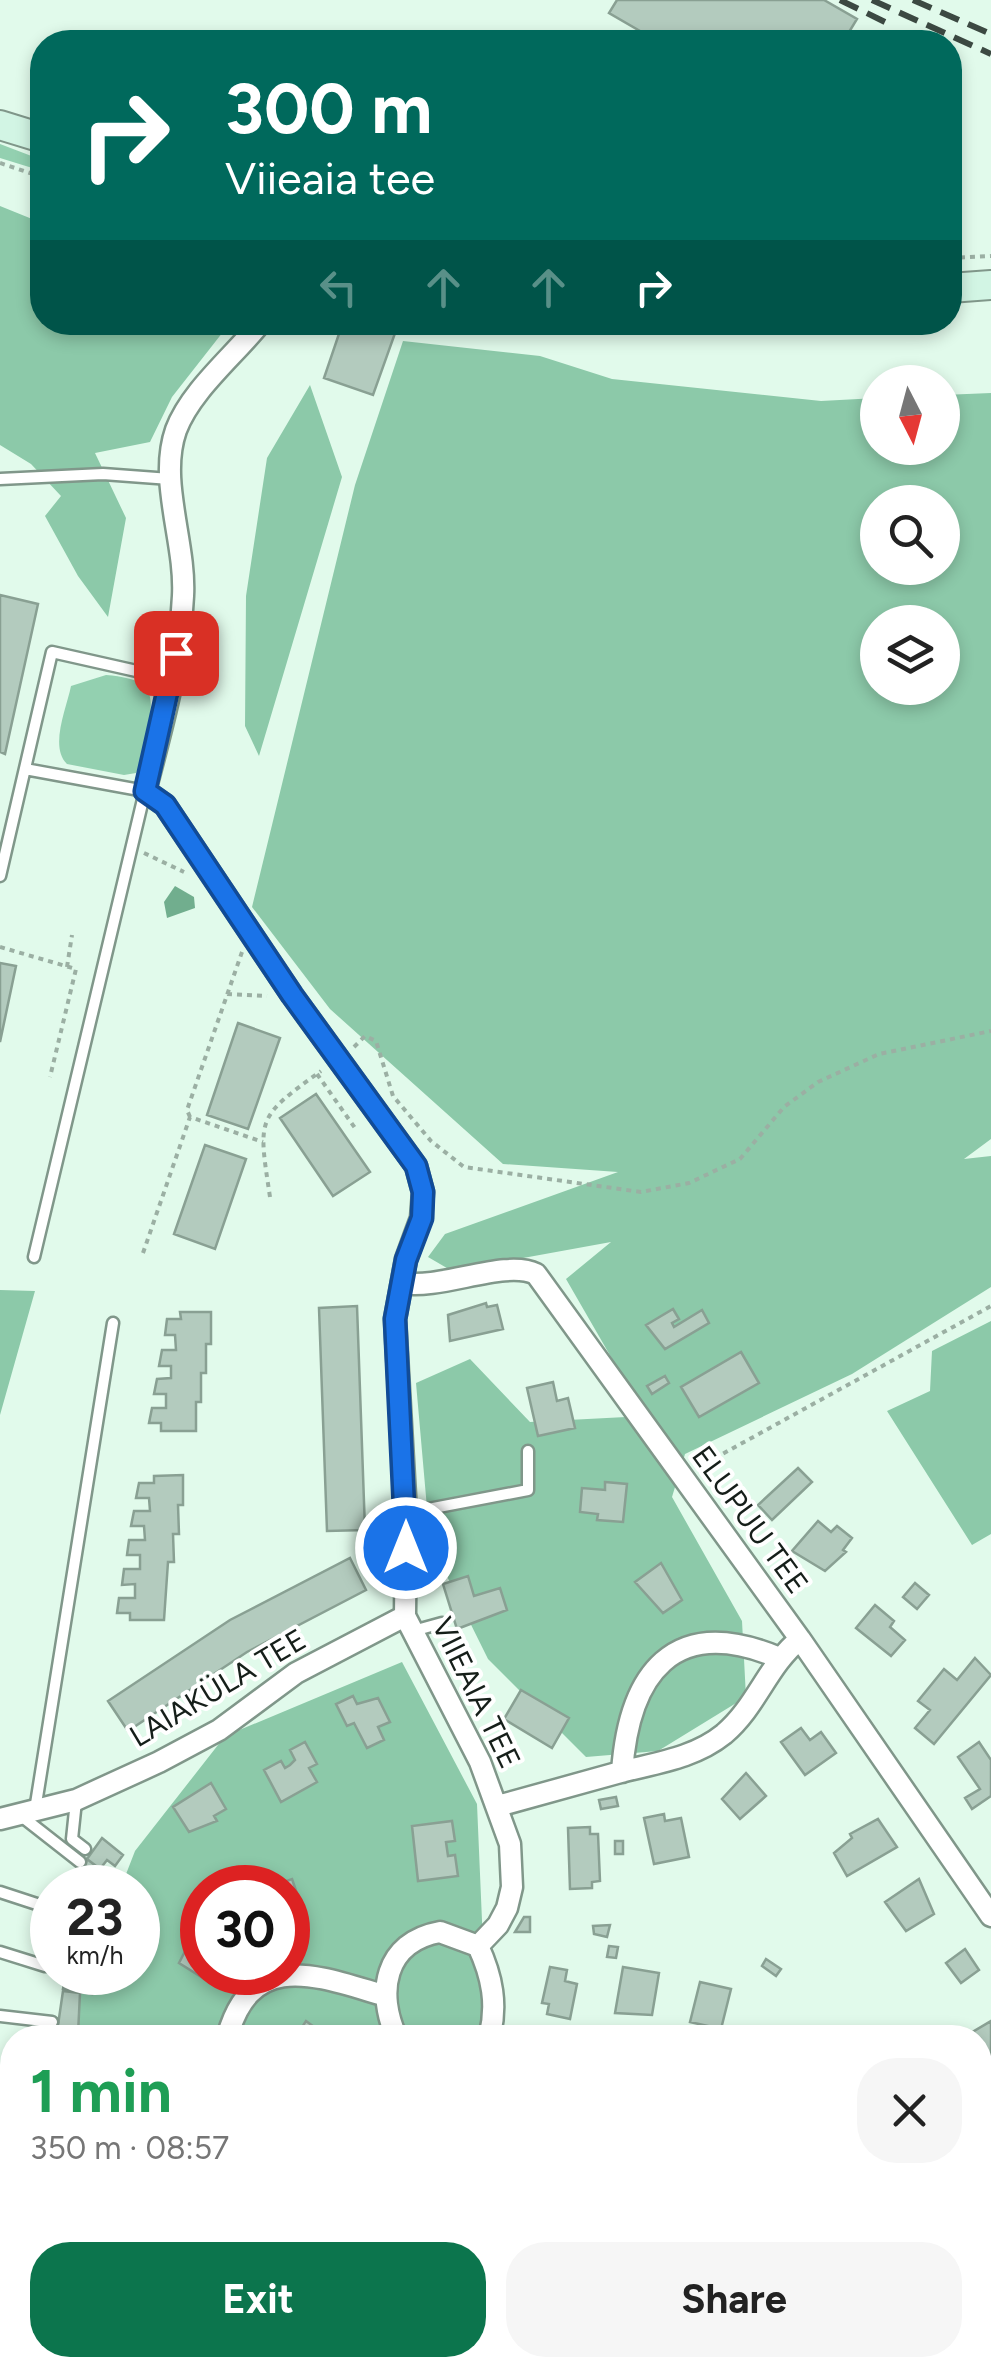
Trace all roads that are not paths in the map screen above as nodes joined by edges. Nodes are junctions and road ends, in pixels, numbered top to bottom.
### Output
1 (0, 125) edge
2 (30, 134) edge
3 (991, 284) edge
4 (962, 287) edge
5 (250, 335) edge
6 (0, 478) edge
7 (170, 479) junction
8 (172, 679) junction
9 (25, 769) junction
10 (145, 791) junction
11 (0, 876) edge
12 (34, 1257) dead end
13 (402, 1283) junction
14 (113, 1322) dead end
15 (528, 1451) dead end
16 (406, 1513) junction
17 (442, 1623) dead end
18 (409, 1624) junction
19 (800, 1639) junction
20 (777, 1658) junction
21 (622, 1772) junction
22 (76, 1800) junction
23 (498, 1806) junction
24 (18, 1815) edge
25 (85, 1849) dead end
26 (80, 1862) dead end
27 (0, 1892) edge
28 (30, 1902) edge
29 (991, 1916) edge
30 (478, 1946) junction
31 (0, 1952) edge
32 (30, 1961) edge
33 (383, 1995) junction
34 (0, 2016) edge
35 (52, 2022) dead end
36 (234, 2025) edge
37 (393, 2025) edge
38 (491, 2025) edge

1 - 2 main road
3 - 4 main road
5 - 7 street
6 - 7 lane
7 - 8 street
8 - 9 lane
8 - 10 street
9 - 10 lane
9 - 11 lane
10 - 12 lane
10 - 13 street, VIIEAIA TEE
13 - 16 street, VIIEAIA TEE
13 - 19 street, ELUPUU TEE
14 - 24 lane
15 - 16 lane
16 - 18 street, VIIEAIA TEE
17 - 18 lane
18 - 22 street, LAIAKÜLA TEE
18 - 23 street, VIIEAIA TEE
19 - 20 street
19 - 29 street, ELUPUU TEE
20 - 21 street
20 - 21 street
21 - 23 street
22 - 24 street, LAIAKÜLA TEE
22 - 25 lane
23 - 30 street, VIIEAIA TEE
24 - 26 lane
27 - 28 lane
30 - 33 street
30 - 38 street
31 - 32 lane
33 - 36 street
33 - 37 street
34 - 35 lane

